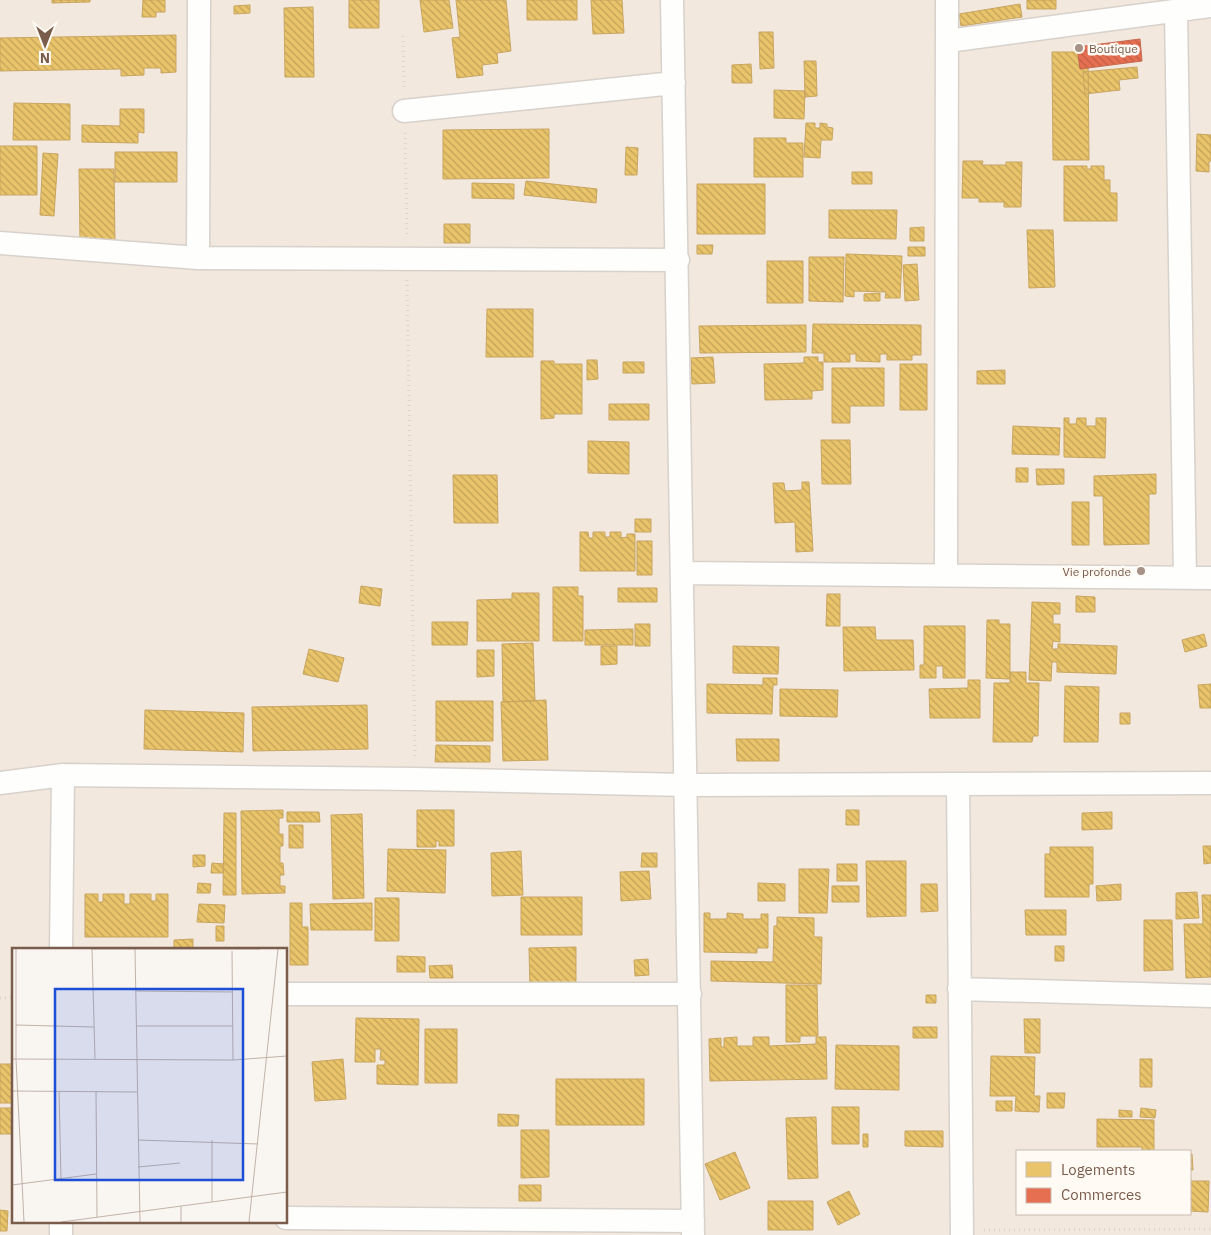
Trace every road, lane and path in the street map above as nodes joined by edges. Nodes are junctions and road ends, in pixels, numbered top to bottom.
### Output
1 (199, 0) edge
2 (672, 0) edge
3 (947, 0) edge
4 (1211, 6) edge
5 (1176, 11) junction
6 (403, 36) dead end
7 (948, 41) junction
8 (674, 83) junction
9 (404, 111) junction
10 (0, 243) edge
11 (198, 258) junction
12 (407, 259) junction
13 (678, 260) junction
14 (683, 573) junction
15 (946, 575) junction
16 (1185, 577) junction
17 (1211, 578) edge
18 (63, 775) junction
19 (416, 780) junction
20 (0, 782) edge
21 (1211, 783) edge
22 (958, 784) junction
23 (686, 785) junction
24 (61, 948) edge
25 (959, 989) junction
26 (288, 994) edge
27 (690, 994) junction
28 (1211, 996) edge
29 (288, 1218) edge
30 (61, 1222) edge
31 (693, 1228) edge
32 (1211, 1229) edge
33 (962, 1232) edge
34 (62, 1235) edge

1 - 11 street
2 - 8 street
3 - 7 street
4 - 5 street
5 - 7 street
5 - 16 street
6 - 9 path
7 - 15 street
8 - 9 street
8 - 13 street
9 - 12 path
10 - 11 street
11 - 12 street
12 - 13 street
12 - 19 path
13 - 14 street
14 - 15 street
14 - 23 street
15 - 16 street
16 - 17 street
18 - 19 street
18 - 20 street
18 - 24 street
19 - 23 street
21 - 22 street
22 - 23 street
22 - 25 street
23 - 27 street
25 - 28 street
25 - 33 street
26 - 27 street
27 - 31 street
29 - 31 street
30 - 34 street
32 - 33 path

